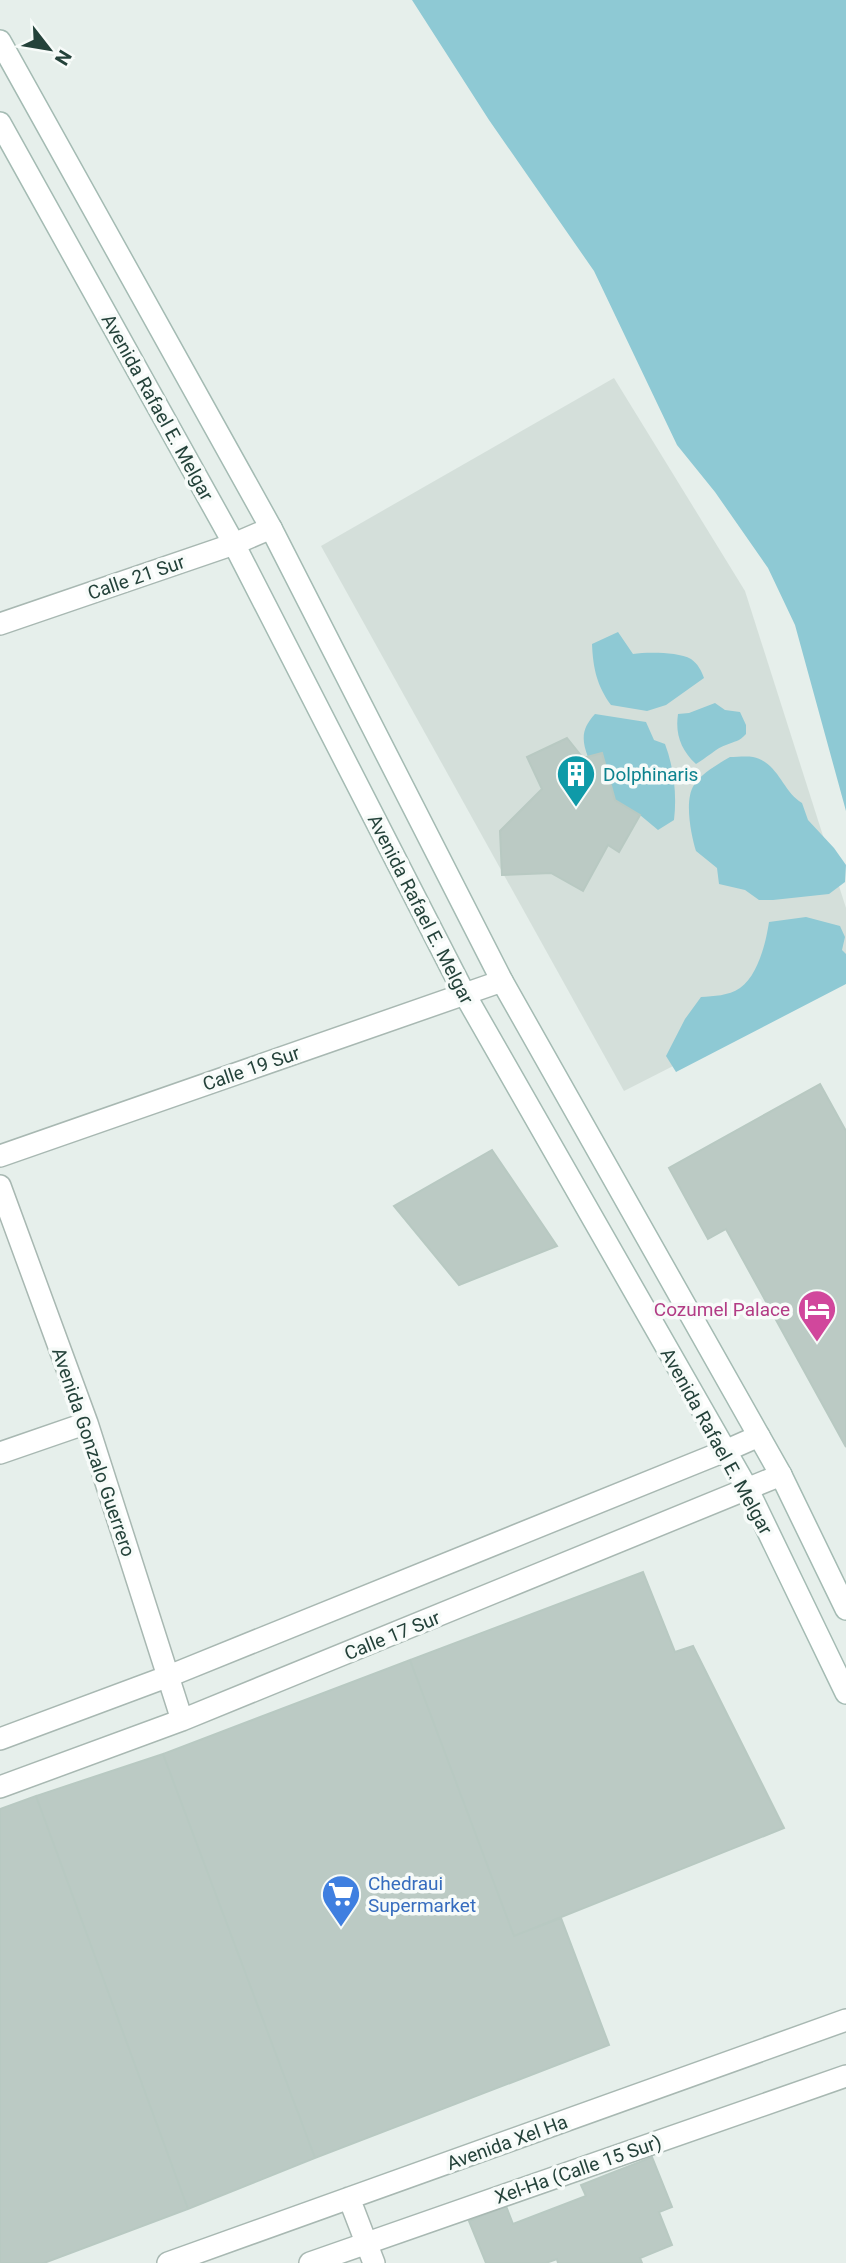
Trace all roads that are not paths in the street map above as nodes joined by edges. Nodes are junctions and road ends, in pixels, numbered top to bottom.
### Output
1 (0, 41) edge
2 (0, 123) edge
3 (271, 528) junction
4 (233, 544) junction
5 (0, 624) edge
6 (502, 981) junction
7 (464, 993) junction
8 (0, 1156) edge
9 (0, 1186) edge
10 (87, 1423) junction
11 (759, 1436) junction
12 (725, 1451) junction
13 (0, 1453) edge
14 (782, 1475) junction
15 (748, 1490) junction
16 (846, 1609) edge
17 (169, 1676) junction
18 (846, 1693) edge
19 (181, 1720) junction
20 (0, 1739) edge
21 (0, 1787) edge
22 (846, 2020) edge
23 (846, 2076) edge
24 (349, 2198) junction
25 (370, 2253) edge
26 (168, 2263) edge
27 (310, 2263) edge

1 - 3 street, Avenida Rafael E. Melgar
2 - 4 street, Avenida Rafael E. Melgar
3 - 4 street, Calle 21 Sur
3 - 6 street, Avenida Rafael E. Melgar
4 - 5 street, Calle 21 Sur
4 - 7 street, Avenida Rafael E. Melgar
6 - 7 street, Calle 19 Sur
6 - 11 street, Avenida Rafael E. Melgar
7 - 8 street, Calle 19 Sur
7 - 12 street, Avenida Rafael E. Melgar
9 - 10 street, Avenida Gonzalo Guerrero
10 - 13 street
10 - 17 street, Avenida Gonzalo Guerrero
11 - 12 street
11 - 14 street, Avenida Rafael E. Melgar
12 - 15 street, Avenida Rafael E. Melgar
12 - 17 street
14 - 15 street, Calle 17 Sur
14 - 16 street, Avenida Rafael E. Melgar
15 - 18 street, Avenida Rafael E. Melgar
15 - 19 street, Calle 17 Sur
17 - 19 street, Avenida Gonzalo Guerrero
17 - 20 street
19 - 21 street, Calle 17 Sur
22 - 24 street, Avenida Xel Ha
23 - 25 street, Xel-Ha (Calle 15 Sur)
24 - 25 street
24 - 26 street, Avenida Xel Ha
25 - 27 street, Xel-Ha (Calle 15 Sur)

